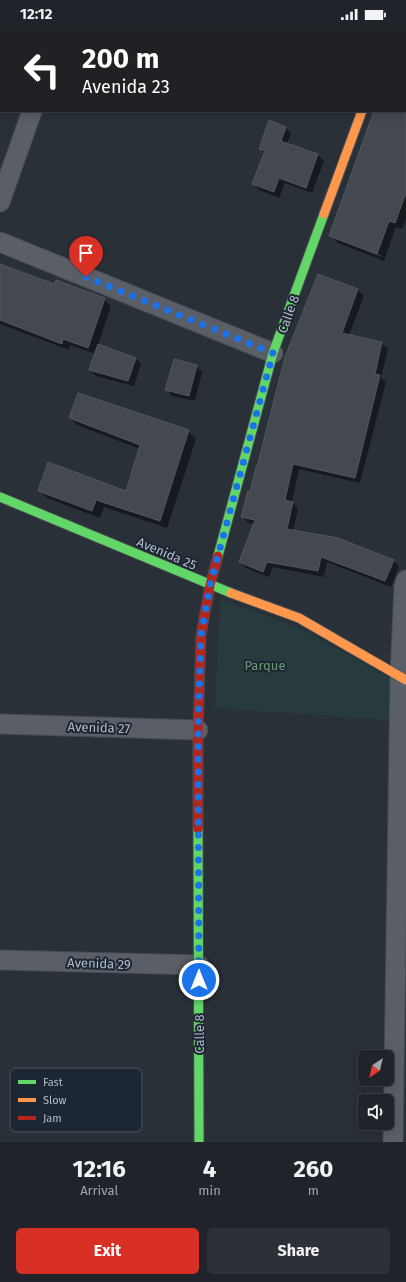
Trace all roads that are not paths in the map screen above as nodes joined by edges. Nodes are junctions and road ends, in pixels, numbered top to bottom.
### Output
1 (32, 112) edge
2 (362, 112) edge
3 (0, 202) edge
4 (0, 242) edge
5 (273, 353) junction
6 (0, 497) edge
7 (406, 580) edge
8 (210, 585) junction
9 (403, 678) edge
10 (0, 724) edge
11 (198, 730) junction
12 (0, 960) edge
13 (199, 965) junction
14 (199, 1142) edge
15 (393, 1142) edge

1 - 3 street
2 - 5 street, Calle 8
4 - 5 street
5 - 8 street, Calle 8
6 - 8 street, Avenida 25
7 - 9 street
8 - 9 street, Avenida 25
8 - 11 street, Calle 8
9 - 15 street
10 - 11 street, Avenida 27
11 - 13 street, Calle 8
12 - 13 street, Avenida 29
13 - 14 street, Calle 8

